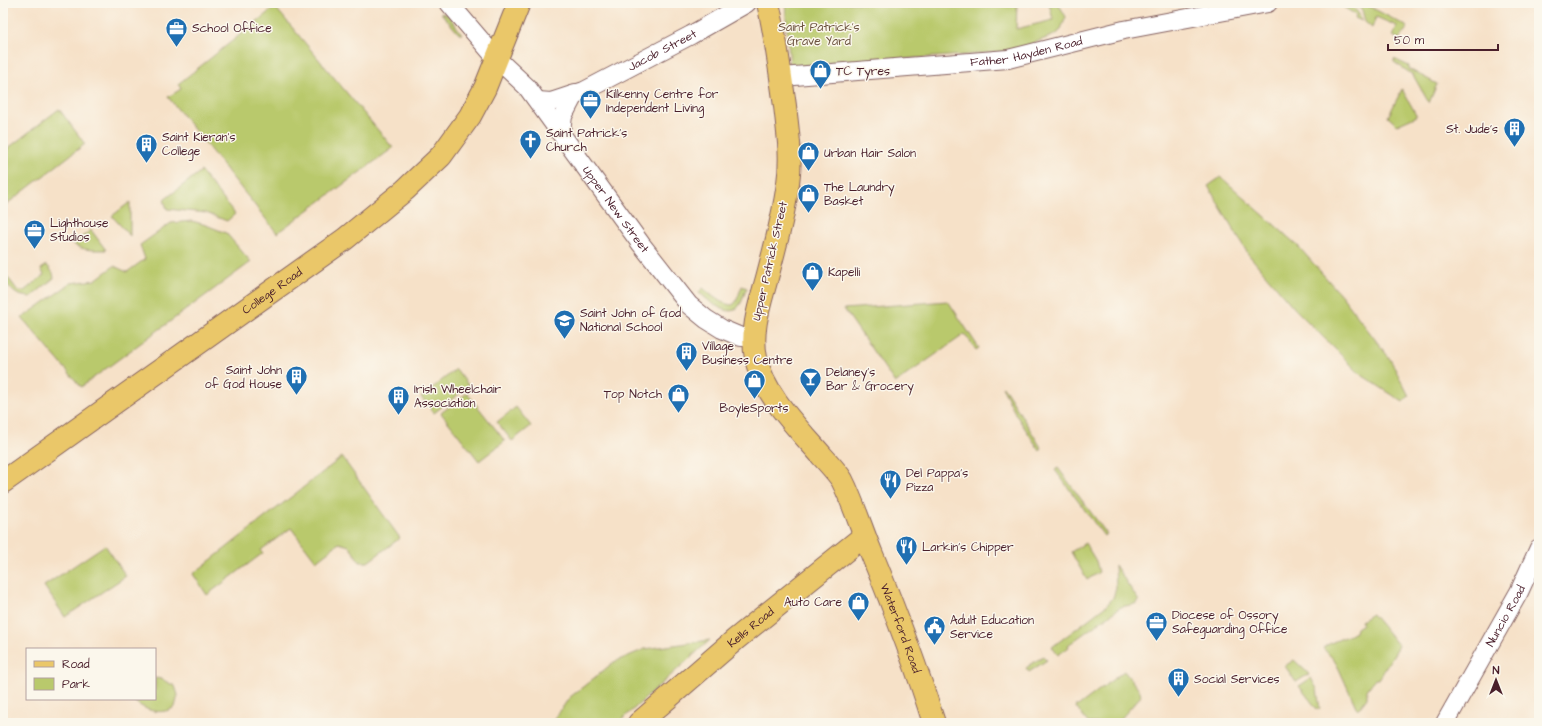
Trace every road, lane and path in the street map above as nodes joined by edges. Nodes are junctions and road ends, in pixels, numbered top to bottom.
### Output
1 (449, 3) edge
2 (519, 3) edge
3 (747, 3) edge
4 (768, 3) edge
5 (1268, 3) edge
6 (496, 58) junction
7 (782, 77) junction
8 (574, 94) junction
9 (538, 101) junction
10 (561, 132) junction
11 (754, 337) junction
12 (3, 482) edge
13 (864, 536) junction
14 (1539, 548) edge
15 (639, 723) edge
16 (934, 723) edge
17 (1445, 723) edge

1 - 6 street, Upper New Street
2 - 6 main road, College Road
3 - 8 street, Jacob Street
4 - 7 main road, Upper Patrick Street
5 - 7 street, Father Hayden Road
6 - 9 street, Upper New Street
6 - 12 main road, College Road
7 - 11 main road, Upper Patrick Street
8 - 9 street, Jacob Street
8 - 10 street
9 - 10 street, Upper New Street
10 - 11 street, Upper New Street
11 - 13 main road, Upper Patrick Street
13 - 15 main road, Kells Road
13 - 16 main road, Waterford Road
14 - 17 street, Nuncio Road

